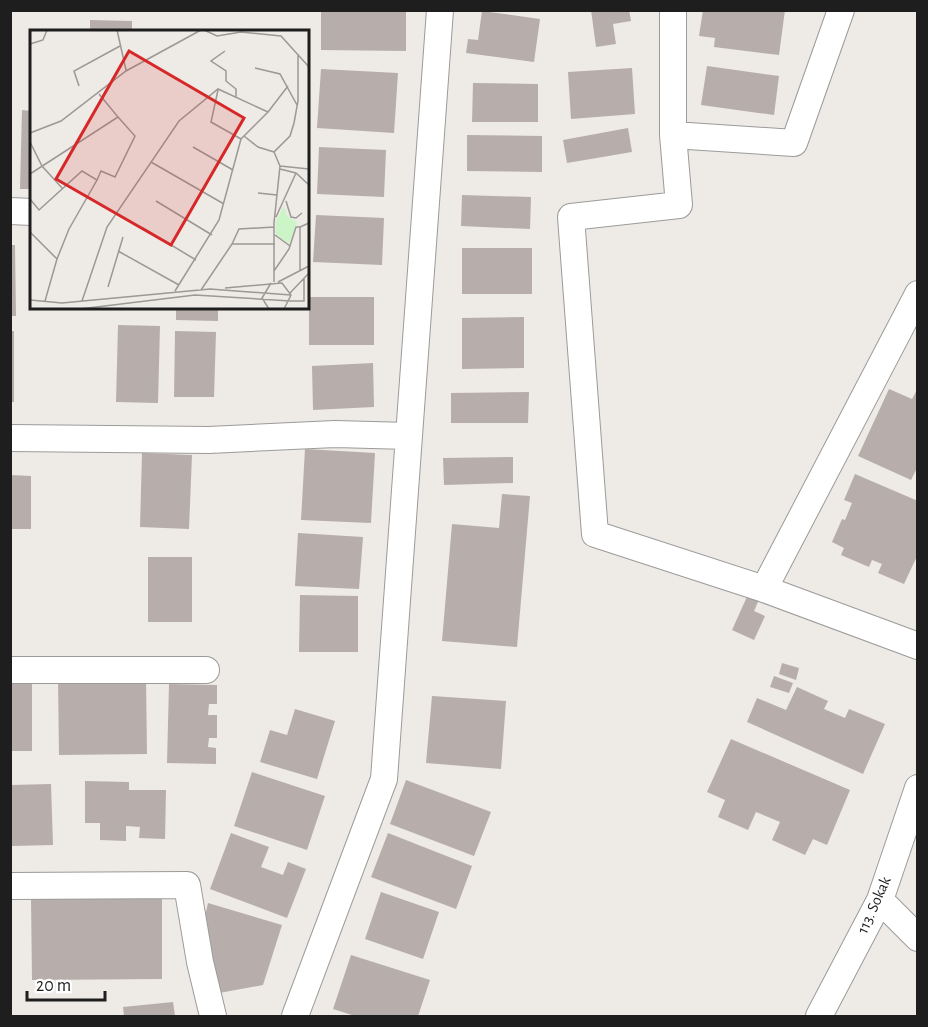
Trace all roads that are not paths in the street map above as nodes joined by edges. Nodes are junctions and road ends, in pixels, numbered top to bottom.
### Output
1 (440, 10) edge
2 (673, 10) edge
3 (841, 10) edge
4 (673, 135) junction
5 (10, 211) edge
6 (30, 212) edge
7 (918, 294) edge
8 (909, 332) edge
9 (409, 436) junction
10 (10, 438) edge
11 (764, 589) junction
12 (918, 646) edge
13 (10, 670) edge
14 (206, 670) dead end
15 (918, 789) edge
16 (10, 886) edge
17 (880, 900) junction
18 (918, 938) edge
19 (213, 1017) edge
20 (295, 1017) edge
21 (819, 1017) edge

1 - 9 street
2 - 4 street
3 - 4 street
4 - 11 street
5 - 6 street
7 - 8 street
8 - 11 street
9 - 10 street
9 - 20 street
11 - 12 street
13 - 14 street
15 - 17 street, 113. Sokak
16 - 19 street
17 - 18 street
17 - 21 street, 113. Sokak

